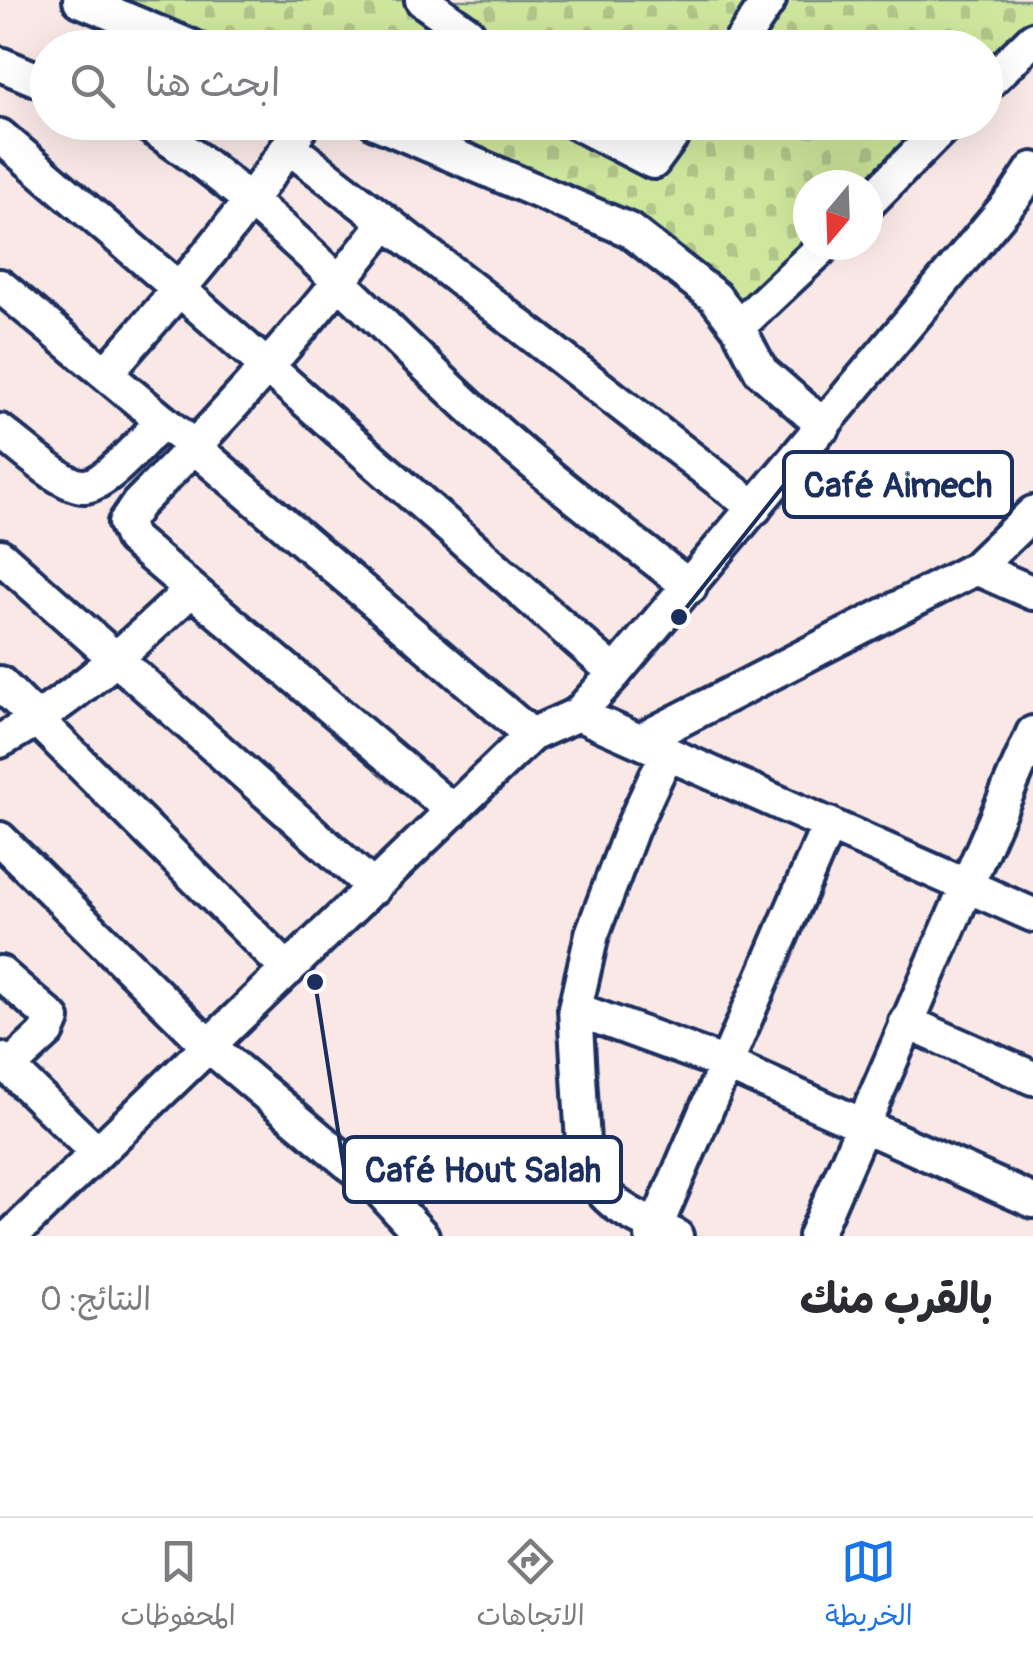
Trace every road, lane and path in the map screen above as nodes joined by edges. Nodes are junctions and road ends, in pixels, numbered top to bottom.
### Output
1 (80, 0) edge
2 (422, 0) edge
3 (769, 0) edge
4 (151, 30) edge
5 (464, 30) edge
6 (749, 30) edge
7 (1033, 39) edge
8 (0, 64) edge
9 (1003, 68) edge
10 (30, 76) edge
11 (0, 136) edge
12 (170, 140) edge
13 (294, 140) edge
14 (302, 140) edge
15 (417, 140) edge
16 (610, 140) edge
17 (668, 140) edge
18 (930, 140) edge
19 (1033, 169) edge
20 (883, 189) edge
21 (252, 200) junction
22 (386, 222) junction
23 (809, 260) edge
24 (340, 284) junction
25 (0, 286) edge
26 (180, 290) junction
27 (738, 327) junction
28 (268, 367) junction
29 (106, 372) junction
30 (163, 421) junction
31 (824, 426) junction
32 (0, 431) edge
33 (194, 447) junction
34 (755, 508) junction
35 (1033, 513) edge
36 (0, 556) edge
37 (976, 568) junction
38 (690, 587) junction
39 (191, 590) junction
40 (1033, 593) edge
41 (116, 660) junction
42 (614, 673) junction
43 (0, 683) edge
44 (578, 714) junction
45 (37, 721) junction
46 (1033, 733) edge
47 (531, 735) junction
48 (0, 741) edge
49 (653, 747) junction
50 (453, 811) junction
51 (829, 824) junction
52 (0, 839) edge
53 (965, 884) junction
54 (374, 888) junction
55 (1033, 915) edge
56 (288, 970) junction
57 (0, 973) edge
58 (575, 1009) junction
59 (906, 1022) junction
60 (209, 1046) junction
61 (4, 1063) edge
62 (726, 1064) junction
63 (1033, 1078) edge
64 (863, 1124) junction
65 (98, 1153) junction
66 (1033, 1200) edge
67 (9, 1228) edge
68 (661, 1233) edge
69 (422, 1236) edge
70 (815, 1236) edge

1 - 4 street
2 - 5 street
3 - 6 street
7 - 9 street
8 - 10 street
11 - 26 street
12 - 21 street
13 - 21 street
14 - 22 street
15 - 27 street
16 - 17 street
18 - 20 street
19 - 31 street
21 - 24 street
21 - 26 street
22 - 24 street
22 - 34 street
23 - 27 street
24 - 28 street
24 - 38 street
25 - 29 street
26 - 28 street
26 - 29 street
27 - 31 street
28 - 33 street
28 - 42 street
29 - 30 street
30 - 32 street
30 - 33 street
31 - 34 street
33 - 39 street
33 - 47 street
34 - 38 street
35 - 37 street
36 - 41 street
37 - 40 street
37 - 49 street
38 - 42 street
39 - 41 street
39 - 50 street
41 - 45 street
41 - 54 street
42 - 44 street
43 - 45 street
44 - 47 street
44 - 49 street
45 - 48 street
45 - 56 street
46 - 53 street
47 - 50 street
49 - 51 street
49 - 58 street
50 - 54 street
51 - 53 street
51 - 62 street
52 - 60 street
53 - 55 street
53 - 59 street
54 - 56 street
56 - 60 street
57 - 61 street
58 - 62 street
58 - 68 street
59 - 63 street
59 - 64 street
60 - 65 street
60 - 69 street
61 - 65 street
62 - 64 street
62 - 68 street
64 - 66 street
64 - 70 street
65 - 67 street

